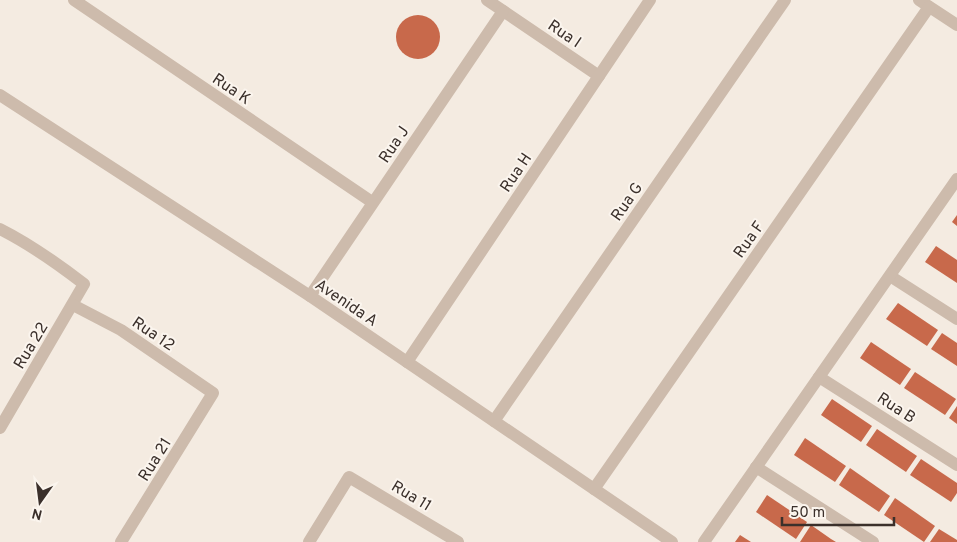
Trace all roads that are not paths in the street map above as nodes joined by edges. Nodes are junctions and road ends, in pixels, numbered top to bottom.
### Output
1 (74, 0) edge
2 (487, 0) edge
3 (650, 0) edge
4 (785, 0) edge
5 (924, 3) edge
6 (504, 11) junction
7 (957, 25) edge
8 (599, 76) junction
9 (0, 95) edge
10 (956, 182) edge
11 (372, 202) junction
12 (0, 228) edge
13 (890, 276) junction
14 (310, 296) junction
15 (73, 305) junction
16 (957, 319) edge
17 (406, 362) junction
18 (819, 377) junction
19 (213, 393) joint
20 (494, 421) junction
21 (0, 428) edge
22 (957, 465) edge
23 (756, 467) junction
24 (594, 489) junction
25 (122, 542) edge
26 (309, 542) edge
27 (458, 542) edge
28 (672, 542) edge
29 (704, 542) edge
30 (872, 542) edge

1 - 11 street, Rua K
2 - 6 street, Rua I
3 - 8 street, Rua H
4 - 20 street, Rua G
5 - 7 street
5 - 24 street, Rua F
6 - 8 street, Rua I
6 - 11 street, Rua J
8 - 17 street, Rua H
9 - 14 street, Avenida A
10 - 13 street
11 - 14 street, Rua J
12 - 15 street, Rua 22
13 - 16 street
13 - 18 street
14 - 17 street, Avenida A
15 - 19 street, Rua 12
15 - 21 street, Rua 22
17 - 20 street, Avenida A
18 - 22 street, Rua B
18 - 23 street
19 - 25 street, Rua 21
20 - 24 street, Avenida A
23 - 29 street
23 - 30 street
24 - 28 street, Avenida A
26 - 27 street, Rua 11

